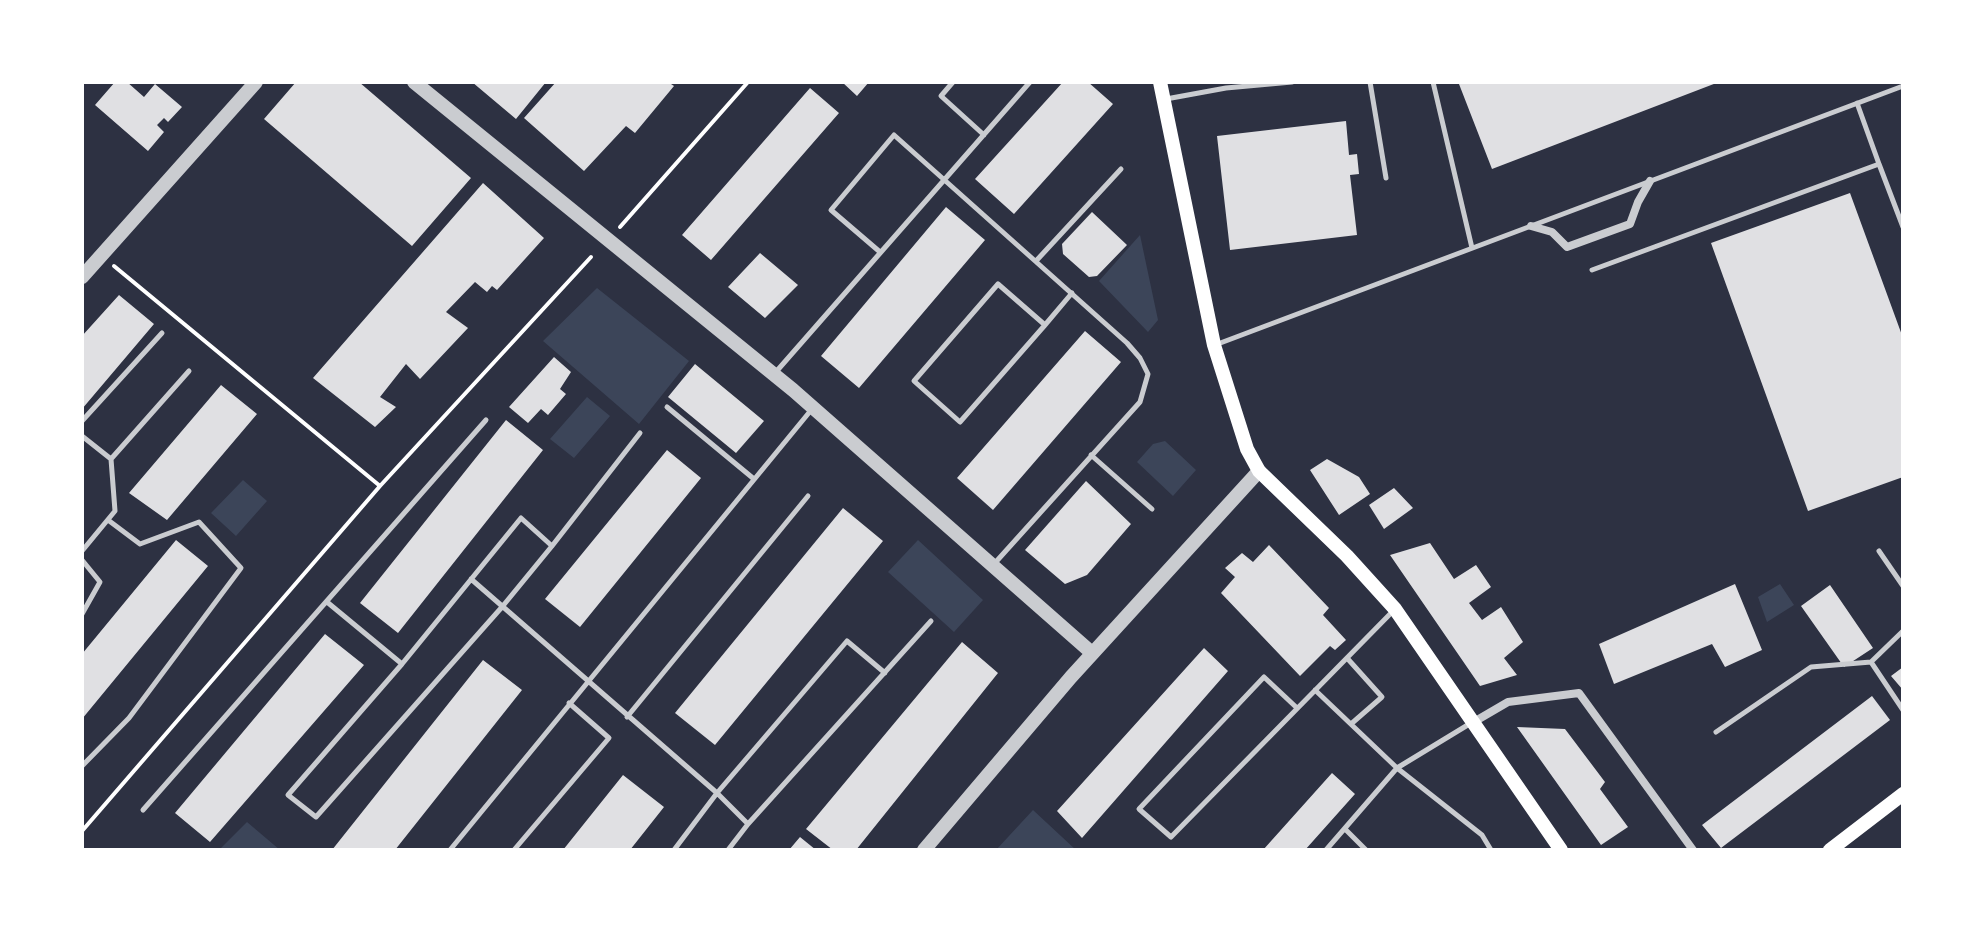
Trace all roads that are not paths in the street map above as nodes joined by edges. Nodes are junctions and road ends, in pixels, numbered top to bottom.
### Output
1 (256, 82) edge
2 (414, 82) edge
3 (953, 82) edge
4 (1030, 82) edge
5 (1160, 82) edge
6 (1292, 82) edge
7 (1370, 82) edge
8 (1433, 82) edge
9 (1226, 85) edge
10 (1903, 86) edge
11 (1165, 99) junction
12 (1857, 103) junction
13 (984, 135) junction
14 (1879, 164) junction
15 (1121, 169) dead end
16 (1386, 178) dead end
17 (944, 180) junction
18 (1650, 181) junction
19 (1531, 226) junction
20 (1903, 227) edge
21 (1472, 248) junction
22 (880, 252) junction
23 (1036, 261) junction
24 (1592, 270) dead end
25 (82, 277) edge
26 (1072, 293) junction
27 (1045, 325) junction
28 (162, 333) dead end
29 (1214, 345) junction
30 (189, 371) dead end
31 (773, 376) junction
32 (667, 407) dead end
33 (813, 407) junction
34 (486, 420) dead end
35 (82, 421) edge
36 (640, 433) dead end
37 (82, 436) edge
38 (1091, 455) junction
39 (111, 459) junction
40 (1259, 471) junction
41 (754, 479) junction
42 (808, 496) dead end
43 (1152, 509) dead end
44 (108, 520) junction
45 (552, 546) junction
46 (82, 551) edge
47 (1879, 551) dead end
48 (82, 560) edge
49 (994, 565) junction
50 (471, 579) junction
51 (1903, 586) edge
52 (327, 602) junction
53 (502, 607) junction
54 (1395, 609) junction
55 (82, 614) edge
56 (931, 621) dead end
57 (1903, 631) edge
58 (1092, 653) junction
59 (1347, 658) junction
60 (1871, 662) junction
61 (402, 664) junction
62 (885, 673) junction
63 (587, 681) junction
64 (1315, 690) junction
65 (569, 703) junction
66 (1297, 708) junction
67 (1903, 710) edge
68 (627, 717) junction
69 (1472, 723) junction
70 (1351, 724) junction
71 (1716, 732) dead end
72 (82, 766) edge
73 (1397, 768) junction
74 (717, 793) junction
75 (1903, 794) edge
76 (143, 810) dead end
77 (748, 824) junction
78 (1345, 829) junction
79 (450, 850) edge
80 (514, 850) edge
81 (674, 850) edge
82 (728, 850) edge
83 (924, 850) edge
84 (1326, 850) edge
85 (1366, 850) edge
86 (1491, 850) edge
87 (1561, 850) edge
88 (1693, 850) edge
89 (1830, 850) edge

1 - 25 street
2 - 31 street
3 - 13 lane
4 - 13 lane
5 - 11 main road
6 - 9 lane
7 - 16 lane
8 - 21 lane
9 - 11 lane
10 - 12 lane
11 - 29 main road
12 - 14 lane
12 - 18 lane
13 - 17 lane
14 - 20 lane
14 - 24 lane
15 - 23 lane
17 - 22 lane
17 - 22 lane
17 - 23 lane
18 - 19 lane
18 - 19 street
19 - 21 lane
21 - 29 lane
22 - 31 lane
23 - 26 lane
26 - 27 lane
26 - 38 lane
27 - 27 lane
28 - 35 lane
29 - 40 main road
30 - 39 lane
31 - 33 street
32 - 41 lane
33 - 41 lane
33 - 49 street
34 - 52 lane
36 - 45 lane
37 - 39 lane
38 - 43 lane
38 - 49 lane
39 - 44 lane
40 - 54 main road
40 - 58 street
41 - 63 lane
42 - 68 lane
44 - 46 lane
44 - 72 lane
45 - 50 lane
45 - 53 lane
47 - 51 lane
48 - 55 lane
49 - 58 street
50 - 53 lane
50 - 61 lane
52 - 61 lane
52 - 76 lane
53 - 61 lane
53 - 63 lane
54 - 59 lane
54 - 69 main road
56 - 62 lane
57 - 60 lane
58 - 83 street
59 - 64 lane
59 - 70 lane
60 - 67 lane
60 - 71 lane
62 - 74 lane
62 - 77 lane
63 - 65 lane
63 - 68 lane
64 - 66 lane
64 - 70 lane
65 - 79 lane
65 - 80 lane
66 - 66 lane
68 - 74 lane
69 - 73 lane
69 - 87 main road
69 - 88 street
70 - 73 lane
73 - 78 lane
73 - 86 lane
74 - 77 lane
74 - 81 lane
75 - 89 main road
77 - 82 lane
78 - 84 lane
78 - 85 lane

